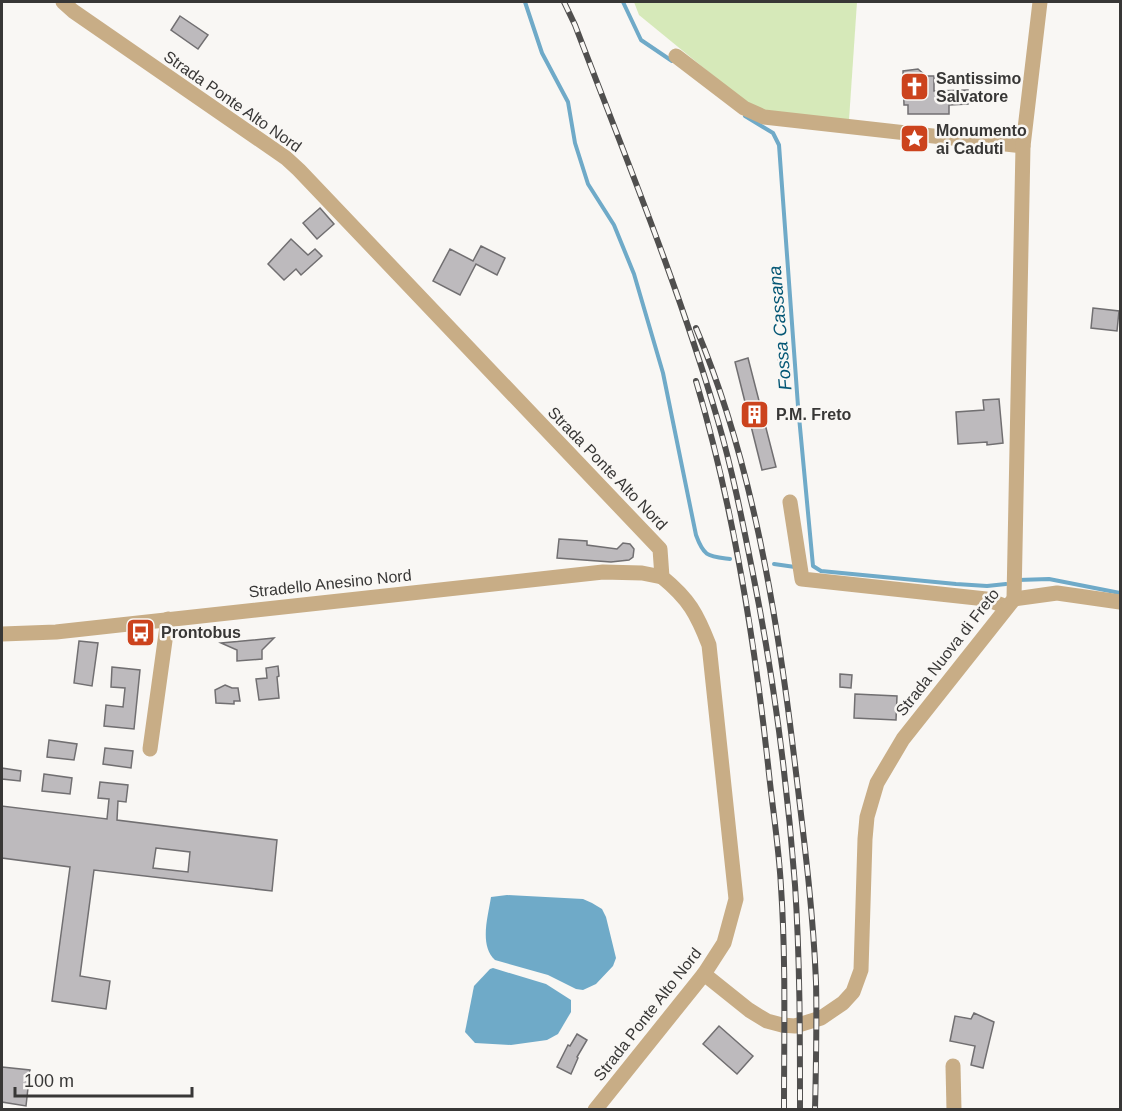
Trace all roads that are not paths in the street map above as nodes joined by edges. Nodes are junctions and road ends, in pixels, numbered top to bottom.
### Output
1 (63, 2) edge
2 (1040, 2) edge
3 (676, 56) dead end
4 (1023, 146) junction
5 (790, 502) dead end
6 (662, 577) junction
7 (1120, 602) edge
8 (1010, 603) junction
9 (168, 619) junction
10 (2, 634) edge
11 (150, 749) dead end
12 (704, 974) junction
13 (953, 1066) dead end
14 (595, 1110) edge
15 (954, 1110) edge

1 - 6 street, Strada Ponte Alto Nord
2 - 4 street, Strada Nuova di Freto
3 - 4 street
4 - 8 street, Strada Nuova di Freto
5 - 8 street
6 - 9 street, Stradello Anesino Nord
6 - 12 street, Strada Ponte Alto Nord
7 - 8 street
8 - 12 street, Strada Nuova di Freto
9 - 10 street, Stradello Anesino Nord
9 - 11 street
12 - 14 street, Strada Ponte Alto Nord
13 - 15 street

